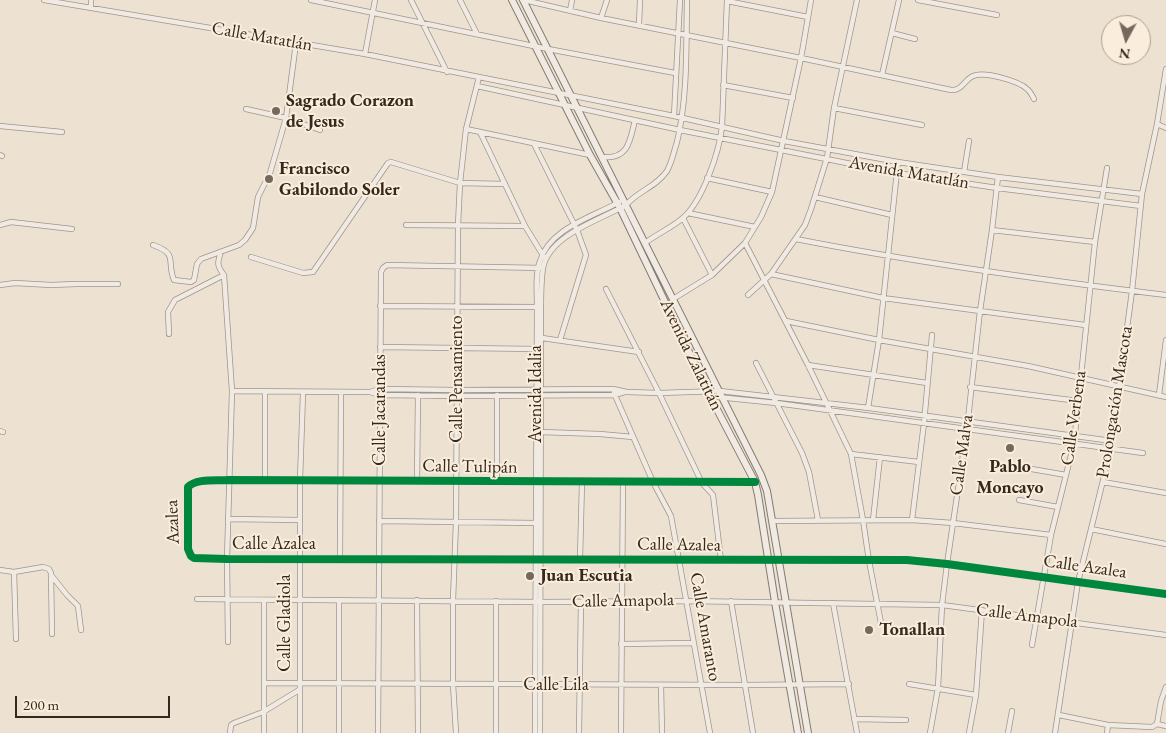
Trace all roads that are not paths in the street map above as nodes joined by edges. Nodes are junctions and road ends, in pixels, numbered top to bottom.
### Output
1 (44, 0) edge
2 (91, 0) edge
3 (310, 0) edge
4 (376, 0) edge
5 (411, 0) edge
6 (460, 0) edge
7 (512, 0) edge
8 (524, 0) edge
9 (572, 0) edge
10 (607, 0) edge
11 (640, 0) edge
12 (680, 0) edge
13 (688, 0) edge
14 (811, 0) edge
15 (857, 0) edge
16 (899, 0) edge
17 (918, 0) edge
18 (727, 1) edge
19 (91, 8) junction
20 (570, 10) junction
21 (372, 13) junction
22 (997, 14) dead end
23 (808, 17) junction
24 (602, 18) junction
25 (423, 24) junction
26 (639, 25) junction
27 (678, 33) junction
28 (892, 33) junction
29 (477, 34) junction
30 (687, 35) junction
31 (915, 38) dead end
32 (296, 43) junction
33 (725, 43) junction
34 (536, 47) junction
35 (548, 49) junction
36 (364, 54) junction
37 (801, 58) junction
38 (842, 67) junction
39 (1166, 70) edge
40 (447, 72) junction
41 (676, 73) junction
42 (882, 75) junction
43 (478, 77) junction
44 (723, 85) junction
45 (476, 86) junction
46 (560, 94) junction
47 (572, 97) junction
48 (793, 98) junction
49 (1034, 99) dead end
50 (566, 106) junction
51 (577, 108) junction
52 (834, 108) junction
53 (246, 109) dead end
54 (674, 116) junction
55 (286, 118) junction
56 (682, 118) junction
57 (635, 120) junction
58 (1157, 124) junction
59 (922, 125) dead end
60 (0, 126) edge
61 (722, 128) junction
62 (1166, 128) edge
63 (320, 130) dead end
64 (466, 130) junction
65 (680, 130) junction
66 (62, 132) dead end
67 (480, 132) junction
68 (721, 137) junction
69 (784, 141) junction
70 (969, 141) dead end
71 (534, 144) junction
72 (828, 149) junction
73 (782, 150) junction
74 (590, 155) junction
75 (602, 157) junction
76 (827, 158) junction
77 (898, 162) junction
78 (1107, 168) dead end
79 (964, 172) junction
80 (897, 173) junction
81 (708, 178) junction
82 (998, 178) junction
83 (460, 184) junction
84 (504, 184) junction
85 (997, 188) junction
86 (1103, 190) junction
87 (772, 192) junction
88 (1142, 194) junction
89 (815, 197) junction
90 (1101, 201) junction
91 (622, 204) junction
92 (1141, 206) junction
93 (688, 213) junction
94 (892, 216) junction
95 (683, 218) junction
96 (406, 225) dead end
97 (458, 225) junction
98 (0, 226) edge
99 (525, 226) junction
100 (576, 227) junction
101 (755, 228) junction
102 (72, 229) dead end
103 (992, 230) junction
104 (796, 239) junction
105 (645, 242) junction
106 (1095, 242) junction
107 (745, 243) junction
108 (154, 245) dead end
109 (222, 252) junction
110 (542, 255) junction
111 (889, 257) junction
112 (251, 258) dead end
113 (546, 260) junction
114 (457, 265) junction
115 (541, 268) junction
116 (986, 270) junction
117 (771, 274) junction
118 (224, 275) junction
119 (712, 275) junction
120 (765, 280) junction
121 (118, 284) dead end
122 (0, 285) edge
123 (1090, 285) junction
124 (606, 289) dead end
125 (1132, 291) junction
126 (748, 295) dead end
127 (1166, 295) edge
128 (883, 298) junction
129 (673, 299) junction
130 (380, 306) junction
131 (457, 306) junction
132 (537, 307) junction
133 (980, 311) junction
134 (786, 321) junction
135 (1085, 325) junction
136 (169, 334) dead end
137 (932, 335) dead end
138 (542, 338) junction
139 (560, 340) junction
140 (879, 340) junction
141 (1166, 340) edge
142 (380, 347) junction
143 (457, 348) junction
144 (930, 348) junction
145 (539, 349) junction
146 (639, 352) junction
147 (974, 356) junction
148 (756, 363) dead end
149 (808, 365) junction
150 (873, 375) junction
151 (1080, 379) junction
152 (927, 383) junction
153 (1120, 386) junction
154 (970, 387) junction
155 (457, 390) junction
156 (232, 391) junction
157 (265, 392) junction
158 (341, 392) junction
159 (380, 392) junction
160 (539, 392) junction
161 (613, 392) junction
162 (303, 393) junction
163 (659, 393) junction
164 (707, 394) junction
165 (721, 394) junction
166 (418, 395) junction
167 (497, 395) junction
168 (1159, 395) junction
169 (457, 396) junction
170 (773, 397) junction
171 (1166, 397) edge
172 (1078, 401) junction
173 (776, 403) junction
174 (826, 403) junction
175 (869, 408) junction
176 (830, 410) junction
177 (868, 415) junction
178 (924, 415) junction
179 (967, 421) junction
180 (924, 423) junction
181 (967, 428) junction
182 (539, 432) junction
183 (1075, 436) junction
184 (633, 438) junction
185 (1112, 441) junction
186 (1074, 443) junction
187 (1111, 448) junction
188 (1143, 452) dead end
189 (851, 454) junction
190 (880, 457) junction
191 (919, 462) junction
192 (1026, 468) dead end
193 (1066, 475) junction
194 (229, 480) junction
195 (265, 480) junction
196 (300, 480) junction
197 (340, 480) junction
198 (380, 480) junction
199 (418, 481) junction
200 (456, 481) junction
201 (623, 481) junction
202 (497, 482) junction
203 (536, 482) junction
204 (542, 482) junction
205 (582, 482) junction
206 (653, 482) junction
207 (754, 482) junction
208 (1103, 482) junction
209 (702, 483) junction
210 (715, 483) junction
211 (188, 487) joint
212 (1166, 492) edge
213 (713, 496) junction
214 (1019, 500) dead end
215 (1058, 506) junction
216 (228, 519) junction
217 (300, 520) junction
218 (818, 520) junction
219 (864, 520) junction
220 (873, 520) junction
221 (912, 520) junction
222 (379, 521) junction
223 (772, 521) junction
224 (456, 522) junction
225 (536, 523) junction
226 (952, 523) junction
227 (1091, 529) junction
228 (1051, 535) junction
229 (1166, 544) edge
230 (191, 556) joint
231 (227, 559) junction
232 (340, 559) junction
233 (379, 559) junction
234 (455, 559) junction
235 (536, 559) junction
236 (542, 559) junction
237 (580, 559) junction
238 (622, 559) junction
239 (300, 560) junction
240 (677, 560) junction
241 (721, 560) junction
242 (778, 560) junction
243 (770, 561) junction
244 (869, 561) junction
245 (947, 564) junction
246 (0, 570) edge
247 (14, 572) junction
248 (50, 572) junction
249 (1043, 576) junction
250 (1078, 582) junction
251 (1166, 594) edge
252 (197, 599) dead end
253 (228, 599) junction
254 (264, 600) junction
255 (300, 600) junction
256 (339, 600) junction
257 (379, 600) junction
258 (417, 600) junction
259 (453, 600) junction
260 (496, 601) junction
261 (685, 601) junction
262 (539, 602) junction
263 (581, 602) junction
264 (622, 602) junction
265 (731, 602) junction
266 (775, 602) junction
267 (785, 602) junction
268 (833, 603) junction
269 (878, 604) junction
270 (942, 605) junction
271 (982, 610) junction
272 (1036, 618) junction
273 (1072, 622) junction
274 (882, 624) dead end
275 (81, 630) dead end
276 (52, 634) dead end
277 (1166, 635) edge
278 (16, 639) dead end
279 (228, 642) dead end
280 (692, 643) junction
281 (621, 644) junction
282 (1032, 645) dead end
283 (264, 683) junction
284 (299, 683) junction
285 (339, 683) junction
286 (379, 684) junction
287 (417, 684) junction
288 (453, 684) junction
289 (496, 684) junction
290 (849, 684) junction
291 (909, 684) dead end
292 (538, 685) junction
293 (579, 685) junction
294 (620, 685) junction
295 (661, 685) junction
296 (700, 685) junction
297 (745, 685) junction
298 (790, 685) junction
299 (799, 685) junction
300 (1166, 687) edge
301 (938, 688) junction
302 (299, 690) junction
303 (976, 695) junction
304 (1012, 711) dead end
305 (263, 712) junction
306 (1058, 715) junction
307 (854, 719) junction
308 (906, 720) dead end
309 (1157, 724) junction
310 (1108, 725) junction
311 (1150, 726) junction
312 (1166, 726) edge
313 (230, 733) edge
314 (264, 733) edge
315 (300, 733) edge
316 (339, 733) edge
317 (378, 733) edge
318 (418, 733) edge
319 (456, 733) edge
320 (496, 733) edge
321 (535, 733) edge
322 (540, 733) edge
323 (579, 733) edge
324 (621, 733) edge
325 (662, 733) edge
326 (710, 733) edge
327 (753, 733) edge
328 (798, 733) edge
329 (808, 733) edge
330 (856, 733) edge
331 (930, 733) edge
332 (969, 733) edge
333 (1008, 733) edge
334 (1055, 733) edge
335 (1107, 733) edge
336 (1148, 733) edge

1 - 19 street, Calle Matatlán
2 - 19 street
3 - 21 street
4 - 21 street
5 - 25 street
6 - 29 street
7 - 34 street, Avenida Zalatitán
8 - 20 street
8 - 35 street, Avenida Zalatitán
9 - 20 street
10 - 24 street
11 - 26 street
12 - 27 street
13 - 30 street, Avenida Idalia
14 - 23 street
15 - 38 street
16 - 28 street
17 - 22 street
18 - 23 street
18 - 33 street
19 - 32 street, Calle Matatlán
20 - 24 street
21 - 25 street
21 - 36 street
23 - 37 street
24 - 26 street
25 - 29 street
25 - 40 street
26 - 27 street
27 - 30 street
27 - 41 street
28 - 31 street
28 - 42 street
29 - 34 street
30 - 33 street
30 - 56 street, Avenida Idalia
32 - 36 street, Calle Matatlán
32 - 55 street
33 - 37 street
33 - 44 street
34 - 35 street
34 - 46 street, Avenida Zalatitán
35 - 41 street
35 - 47 street, Avenida Zalatitán
36 - 40 street, Calle Matatlán
37 - 38 street
37 - 48 street
38 - 42 street
38 - 52 street
39 - 58 street, Prolongación Mascota
40 - 43 street, Calle Matatlán
41 - 54 street
42 - 49 street
43 - 45 street
43 - 46 street, Calle Matatlán
44 - 48 street
44 - 61 street
45 - 50 street
45 - 64 street, Calle Pensamiento
46 - 47 street, Calle Matatlán
46 - 50 street, Avenida Zalatitán
47 - 51 street, Avenida Zalatitán
47 - 54 street, Calle Matatlán
48 - 69 street
50 - 51 street
50 - 74 street, Avenida Zalatitán
51 - 57 street
51 - 75 street, Avenida Zalatitán
52 - 59 street
52 - 72 street
53 - 55 street
54 - 56 street, Calle Matatlán
55 - 63 street
55 - 109 street
56 - 61 street, Avenida Matatlán
56 - 65 street, Avenida Idalia
57 - 65 street
57 - 75 street
58 - 62 street
58 - 88 street, Prolongación Mascota
60 - 66 street
61 - 68 street
61 - 69 street, Avenida Matatlán
64 - 67 street
64 - 83 street, Calle Pensamiento
65 - 68 street, Avenida Matatlán
65 - 91 street, Avenida Idalia
67 - 71 street
67 - 84 street
68 - 73 street, Avenida Matatlán
68 - 81 street
69 - 72 street, Avenida Matatlán
69 - 73 street
70 - 79 street
71 - 74 street
71 - 100 street
72 - 76 street
72 - 77 street, Avenida Matatlán
73 - 76 street, Avenida Matatlán
73 - 87 street
74 - 91 street, Avenida Zalatitán
75 - 91 street, Avenida Zalatitán
76 - 80 street, Avenida Matatlán
76 - 89 street
77 - 79 street, Avenida Matatlán
77 - 80 street
78 - 86 street, Calle Verbena
79 - 82 street, Avenida Matatlán
80 - 85 street, Avenida Matatlán
80 - 94 street
81 - 87 street
81 - 93 street
82 - 85 street, Calle Malva
82 - 86 street, Avenida Matatlán
83 - 84 street
83 - 97 street, Calle Pensamiento
83 - 112 street
84 - 99 street
85 - 90 street, Avenida Matatlán
85 - 103 street, Calle Malva
86 - 88 street, Avenida Matatlán
86 - 90 street, Calle Verbena
87 - 101 street
88 - 92 street, Prolongación Mascota
89 - 94 street
89 - 104 street
90 - 92 street, Avenida Matatlán
90 - 106 street, Calle Verbena
91 - 100 street, Avenida Idalia
91 - 105 street, Avenida Zalatitán
91 - 164 street, Avenida Zalatitán
92 - 125 street, Prolongación Mascota
93 - 95 street
93 - 101 street
94 - 111 street
95 - 105 street
95 - 119 street
96 - 97 street
97 - 99 street
97 - 114 street, Calle Pensamiento
98 - 102 street
99 - 110 street
100 - 110 street, Avenida Idalia
100 - 113 street, Avenida Idalia
100 - 139 street
101 - 107 street
103 - 106 street
103 - 116 street, Calle Malva
104 - 111 street
104 - 117 street
105 - 129 street, Avenida Zalatitán
106 - 123 street, Calle Verbena
107 - 119 street
107 - 120 street
108 - 109 street
109 - 118 street
110 - 113 street
110 - 115 street, Avenida Idalia
111 - 116 street
111 - 128 street
113 - 115 street, Avenida Idalia
114 - 115 street
114 - 130 street, Calle Jacarandas
114 - 131 street, Calle Pensamiento
115 - 132 street, Avenida Idalia
115 - 138 street, Avenida Idalia
116 - 123 street
116 - 133 street, Calle Malva
117 - 120 street
117 - 128 street
118 - 136 street
118 - 156 street
119 - 129 street
120 - 126 street
120 - 134 street
121 - 122 street
123 - 125 street
123 - 135 street, Calle Verbena
124 - 146 street
125 - 127 street
125 - 153 street, Prolongación Mascota
128 - 133 street
128 - 140 street
129 - 165 street, Avenida Zalatitán
130 - 131 street
130 - 142 street, Calle Jacarandas
131 - 132 street
131 - 143 street, Calle Pensamiento
132 - 145 street, Avenida Idalia
133 - 135 street
133 - 147 street, Calle Malva
134 - 140 street
134 - 149 street
135 - 151 street, Calle Verbena
137 - 144 street
138 - 139 street
138 - 145 street, Avenida Idalia
139 - 146 street
140 - 144 street
140 - 150 street
141 - 168 street
142 - 143 street
142 - 159 street, Calle Jacarandas
143 - 145 street
143 - 155 street, Calle Pensamiento
144 - 147 street
144 - 152 street
145 - 160 street, Avenida Idalia
146 - 163 street
147 - 151 street
147 - 154 street, Calle Malva
148 - 170 street
149 - 150 street
149 - 174 street
150 - 152 street
150 - 175 street
151 - 153 street
151 - 172 street, Calle Verbena
152 - 178 street
153 - 168 street
153 - 185 street, Prolongación Mascota
154 - 172 street
154 - 179 street, Calle Malva
155 - 159 street
155 - 160 street
155 - 169 street, Calle Pensamiento
156 - 157 street
156 - 194 street
157 - 162 street
157 - 195 street
158 - 159 street
158 - 162 street
158 - 197 street
159 - 166 street
159 - 198 street, Calle Jacarandas
160 - 161 street
160 - 167 street
160 - 182 street, Avenida Idalia
161 - 163 street
161 - 184 street, Calle Amaranto
162 - 196 street, Calle Gladiola
163 - 164 street
163 - 209 street
164 - 165 street
164 - 207 street, Avenida Zalatitán
165 - 170 street
165 - 173 street
165 - 223 street, Avenida Zalatitán
166 - 169 street
166 - 199 street
167 - 169 street
167 - 202 street
168 - 171 street
169 - 200 street, Calle Pensamiento
170 - 173 street
170 - 174 street
172 - 183 street, Calle Verbena
173 - 176 street
173 - 218 street
174 - 175 street
174 - 176 street
175 - 177 street
175 - 178 street
176 - 177 street
176 - 189 street
177 - 180 street
178 - 179 street
178 - 180 street
179 - 181 street, Calle Malva
179 - 183 street
180 - 181 street
180 - 191 street
181 - 186 street
181 - 226 street, Calle Malva
182 - 184 street
182 - 203 street, Avenida Idalia
182 - 204 street, Avenida Idalia
183 - 185 street
183 - 186 street, Calle Verbena
184 - 206 street, Calle Amaranto
185 - 187 street, Prolongación Mascota
186 - 187 street
186 - 193 street, Calle Verbena
187 - 188 street
187 - 208 street, Prolongación Mascota
189 - 190 street
189 - 219 street
190 - 191 street
190 - 220 street
191 - 221 street
192 - 193 street
193 - 215 street, Calle Verbena
194 - 195 street, Calle Tulipán
194 - 211 street, Calle Tulipán
194 - 216 street
195 - 196 street, Calle Tulipán
196 - 197 street, Calle Tulipán
196 - 217 street, Calle Gladiola
197 - 198 street, Calle Tulipán
197 - 232 street
198 - 199 street, Calle Tulipán
198 - 222 street, Calle Jacarandas
199 - 200 street, Calle Tulipán
200 - 202 street, Calle Tulipán
200 - 224 street, Calle Pensamiento
201 - 205 street, Calle Tulipán
201 - 206 street, Calle Tulipán
201 - 238 street
202 - 203 street, Calle Tulipán
203 - 204 street, Calle Tulipán
203 - 225 street, Avenida Idalia
204 - 205 street, Calle Tulipán
204 - 236 street, Avenida Idalia
205 - 237 street
206 - 209 street, Calle Tulipán
206 - 240 street, Calle Amaranto
207 - 210 street, Calle Tulipán
207 - 243 street, Avenida Zalatitán
208 - 212 street
208 - 227 street, Prolongación Mascota
209 - 210 street, Calle Tulipán
209 - 213 street
210 - 213 street
211 - 230 street, Azalea
213 - 241 street
214 - 215 street
215 - 228 street, Calle Verbena
216 - 217 street
216 - 231 street
217 - 239 street, Calle Gladiola
218 - 219 street
218 - 223 street
219 - 220 street
219 - 244 street
220 - 221 street
221 - 226 street
222 - 224 street
222 - 233 street, Calle Jacarandas
223 - 242 street, Avenida Zalatitán
224 - 225 street
224 - 234 street, Calle Pensamiento
225 - 235 street, Avenida Idalia
226 - 228 street
226 - 245 street, Calle Malva
227 - 229 street
227 - 250 street, Prolongación Mascota
228 - 249 street, Calle Verbena
230 - 231 street, Calle Azalea
231 - 239 street, Calle Azalea
231 - 253 street
232 - 233 street, Calle Azalea
232 - 239 street, Calle Azalea
233 - 234 street, Calle Azalea
233 - 257 street, Calle Jacarandas
234 - 235 street, Calle Azalea
234 - 259 street, Calle Pensamiento
235 - 236 street, Calle Azalea
235 - 262 street, Avenida Idalia
236 - 237 street, Calle Azalea
236 - 262 street, Avenida Idalia
237 - 238 street, Calle Azalea
238 - 240 street, Calle Azalea
238 - 264 street
239 - 255 street, Calle Gladiola
240 - 241 street, Calle Azalea
240 - 261 street, Calle Amaranto
241 - 243 street, Calle Azalea
242 - 243 street, Calle Azalea
242 - 244 street, Calle Azalea
242 - 267 street, Avenida Zalatitán
243 - 266 street, Avenida Zalatitán
244 - 245 street, Calle Azalea
244 - 269 street
245 - 249 street, Calle Azalea
245 - 270 street, Calle Malva
246 - 247 street
247 - 248 street
247 - 278 street
248 - 275 street
248 - 276 street
249 - 250 street, Calle Azalea
249 - 272 street, Calle Verbena
250 - 251 street, Calle Azalea
250 - 273 street, Prolongación Mascota
252 - 253 street, Calle Amapola
253 - 254 street, Calle Amapola
253 - 279 street
254 - 255 street, Calle Amapola
254 - 283 street
255 - 256 street, Calle Amapola
255 - 284 street, Calle Gladiola
256 - 257 street, Calle Amapola
256 - 285 street
257 - 258 street, Calle Amapola
257 - 286 street, Calle Jacarandas
258 - 259 street, Calle Amapola
258 - 287 street
259 - 260 street, Calle Amapola
259 - 288 street, Calle Pensamiento
260 - 262 street, Calle Amapola
260 - 289 street
261 - 264 street, Calle Amapola
261 - 265 street, Calle Amapola
261 - 280 street, Calle Amaranto
262 - 263 street, Calle Amapola
262 - 292 street, Avenida Idalia
263 - 264 street, Calle Amapola
263 - 293 street
264 - 281 street
265 - 266 street, Calle Amapola
265 - 297 street
266 - 267 street, Calle Amapola
266 - 298 street, Avenida Zalatitán
267 - 268 street, Calle Amapola
267 - 299 street, Avenida Zalatitán
268 - 269 street, Calle Amapola
268 - 290 street
269 - 270 street, Calle Amapola
269 - 274 street
270 - 271 street, Calle Amapola
270 - 301 street, Calle Malva
271 - 272 street, Calle Amapola
271 - 303 street
272 - 273 street, Calle Amapola
272 - 282 street, Calle Verbena
273 - 277 street, Calle Amapola
273 - 306 street, Prolongación Mascota
280 - 281 street
280 - 296 street, Calle Amaranto
281 - 294 street
283 - 284 street, Calle Lila
283 - 305 street
284 - 285 street, Calle Lila
284 - 302 street, Calle Gladiola
285 - 286 street, Calle Lila
285 - 316 street
286 - 287 street, Calle Lila
286 - 317 street, Calle Jacarandas
287 - 288 street, Calle Lila
287 - 318 street
288 - 289 street, Calle Lila
288 - 319 street, Calle Pensamiento
289 - 292 street, Calle Lila
289 - 320 street
290 - 299 street, Calle Lila
290 - 307 street
291 - 301 street
292 - 293 street, Calle Lila
292 - 321 street, Avenida Idalia
292 - 322 street, Avenida Idalia
293 - 294 street, Calle Lila
293 - 323 street
294 - 295 street, Calle Lila
294 - 324 street
295 - 296 street, Calle Lila
295 - 325 street
296 - 297 street, Calle Lila
296 - 326 street, Calle Amaranto
297 - 298 street, Calle Lila
297 - 327 street
298 - 299 street, Calle Lila
298 - 328 street, Avenida Zalatitán
299 - 329 street, Avenida Zalatitán
300 - 309 street
301 - 303 street
301 - 331 street, Calle Malva
302 - 305 street
302 - 315 street, Calle Gladiola
303 - 332 street
304 - 333 street
305 - 313 street
305 - 314 street
306 - 310 street
306 - 334 street, Prolongación Mascota
307 - 308 street
307 - 330 street
309 - 311 street
309 - 312 street
310 - 311 street
310 - 335 street
311 - 336 street

